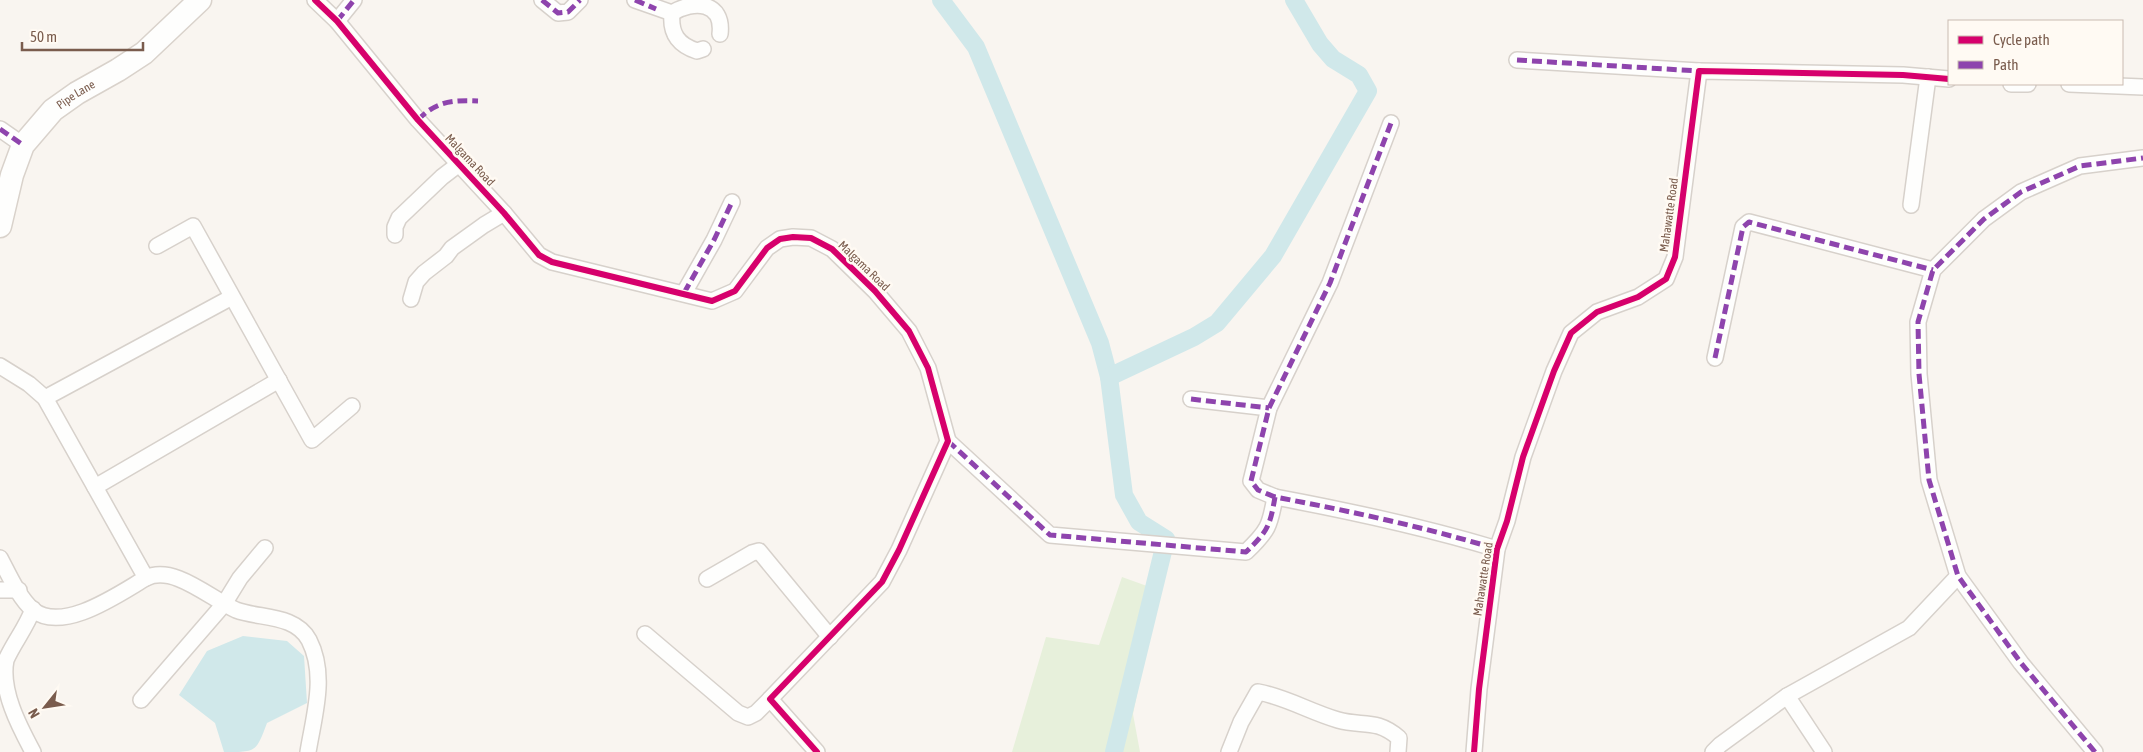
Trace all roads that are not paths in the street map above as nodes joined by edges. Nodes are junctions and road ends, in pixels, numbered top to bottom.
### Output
1 (200, 0) edge
2 (314, 0) edge
3 (354, 0) edge
4 (542, 0) edge
5 (580, 0) edge
6 (635, 0) edge
7 (672, 13) junction
8 (337, 20) junction
9 (720, 34) dead end
10 (702, 49) dead end
11 (1517, 60) dead end
12 (1698, 71) junction
13 (1928, 77) junction
14 (1948, 79) edge
15 (2094, 85) edge
16 (2143, 87) edge
17 (1391, 123) dead end
18 (0, 129) edge
19 (23, 145) junction
20 (2143, 158) edge
21 (459, 164) junction
22 (732, 202) dead end
23 (1910, 205) dead end
24 (504, 213) junction
25 (0, 226) edge
26 (395, 235) dead end
27 (157, 246) dead end
28 (1933, 270) junction
29 (684, 293) junction
30 (232, 297) junction
31 (412, 300) dead end
32 (1715, 358) dead end
33 (0, 366) edge
34 (279, 380) junction
35 (45, 398) junction
36 (1190, 399) dead end
37 (352, 406) dead end
38 (1269, 408) junction
39 (948, 441) junction
40 (95, 487) junction
41 (1275, 497) junction
42 (265, 548) dead end
43 (1497, 549) junction
44 (0, 558) edge
45 (1958, 576) junction
46 (146, 578) junction
47 (707, 579) dead end
48 (0, 590) edge
49 (19, 590) junction
50 (224, 604) junction
51 (33, 609) junction
52 (645, 634) dead end
53 (830, 637) junction
54 (1787, 696) junction
55 (141, 700) dead end
56 (770, 700) junction
57 (1719, 750) edge
58 (32, 752) edge
59 (308, 752) edge
60 (818, 752) edge
61 (1229, 752) edge
62 (1398, 752) edge
63 (1474, 752) edge
64 (1824, 752) edge
65 (2095, 752) edge

1 - 19 street, Pipe Lane
2 - 8 street, Malgama Road
3 - 8 street
4 - 5 street
6 - 7 street
7 - 9 street
7 - 10 street
8 - 21 street, Malgama Road
11 - 12 street
12 - 13 street
12 - 43 street, Mahawatte Road
13 - 14 street
13 - 23 street
15 - 16 street
17 - 38 street
18 - 19 street
19 - 25 street, Pipe Lane
20 - 28 street
21 - 24 street, Malgama Road
21 - 26 street
22 - 29 street
24 - 29 street, Malgama Road
24 - 31 street
27 - 30 street
28 - 32 street
28 - 45 street
29 - 39 street, Malgama Road
30 - 34 street
30 - 35 street
33 - 35 street
34 - 37 street
34 - 40 street
35 - 40 street
36 - 38 street
38 - 41 street
39 - 41 street
39 - 53 street
40 - 46 street
41 - 43 street
42 - 50 street
43 - 63 street, Mahawatte Road
44 - 49 street
45 - 54 street
45 - 65 street
46 - 50 street
46 - 51 street
47 - 53 street
48 - 49 street
49 - 51 street
50 - 55 street
50 - 59 street
51 - 58 street
52 - 56 street
53 - 56 street
54 - 57 street
54 - 64 street
56 - 60 street
61 - 62 street

